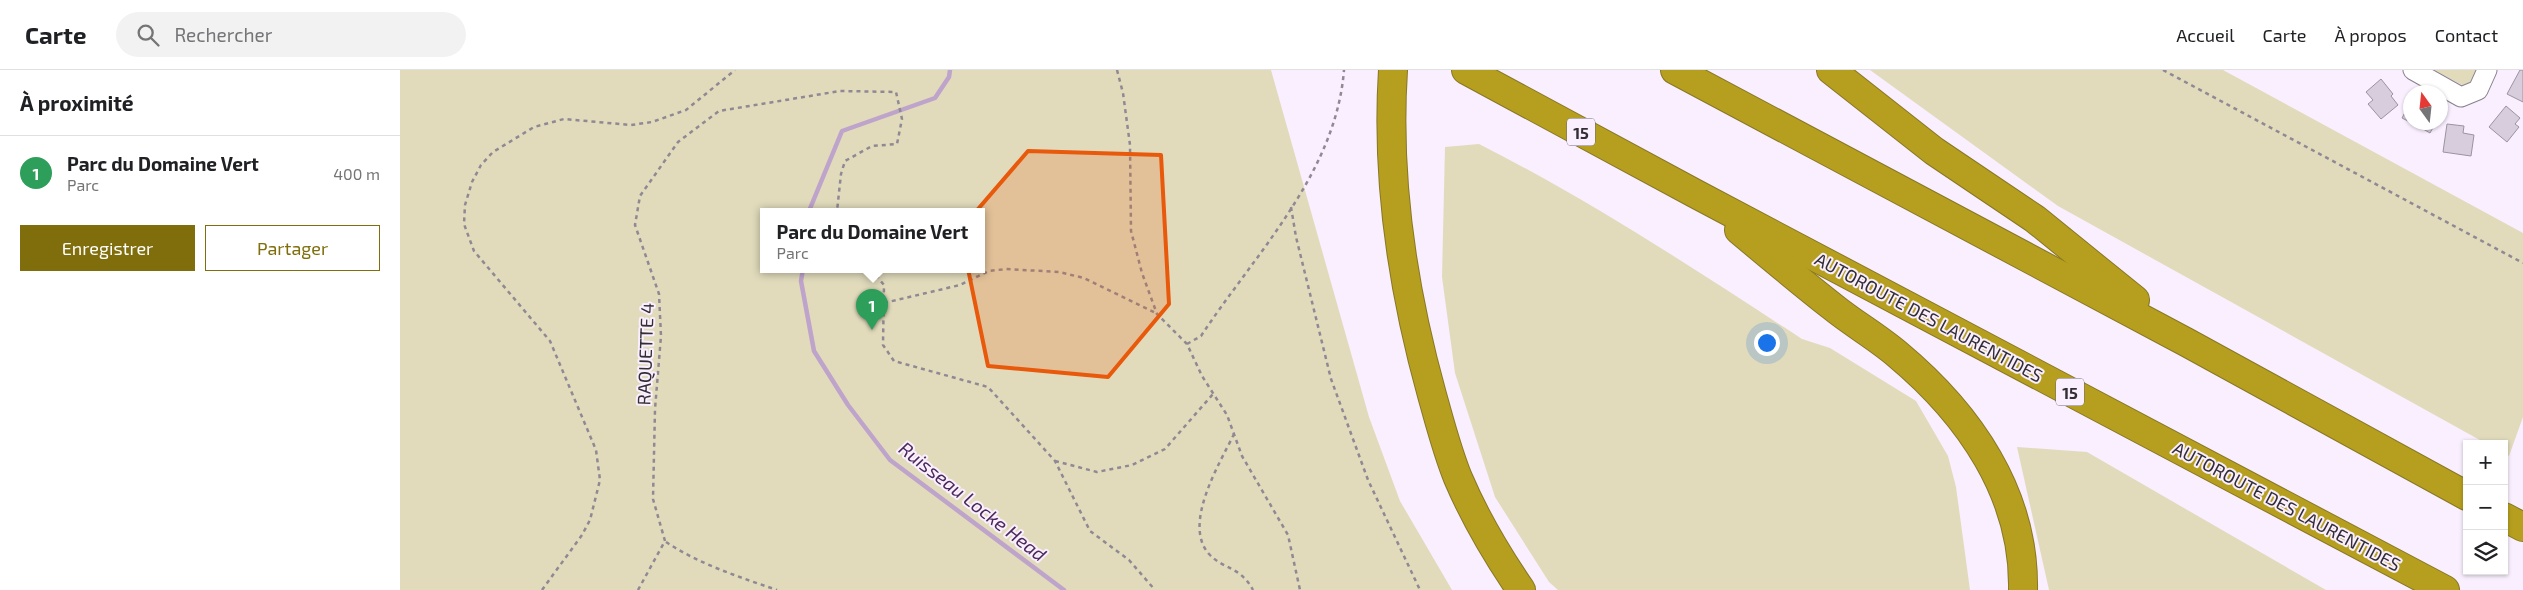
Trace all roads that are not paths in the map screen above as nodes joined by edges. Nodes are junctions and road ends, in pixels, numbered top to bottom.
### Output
1 (1377, 70) edge
2 (1393, 70) edge
3 (1466, 70) edge
4 (1675, 70) edge
5 (1831, 70) edge
6 (2413, 70) edge
7 (2487, 70) edge
8 (1696, 194) junction
9 (2186, 342) junction
10 (2463, 494) edge
11 (2508, 519) edge
12 (2523, 527) edge
13 (1501, 590) edge
14 (1521, 590) edge
15 (2023, 590) edge
16 (2445, 590) edge

1 - 13 highway
2 - 14 highway
3 - 8 highway, AUTOROUTE DES LAURENTIDES / 15
4 - 9 highway
5 - 9 highway
6 - 7 street
8 - 15 highway
8 - 16 highway, AUTOROUTE DES LAURENTIDES / 15
9 - 10 highway
11 - 12 highway

